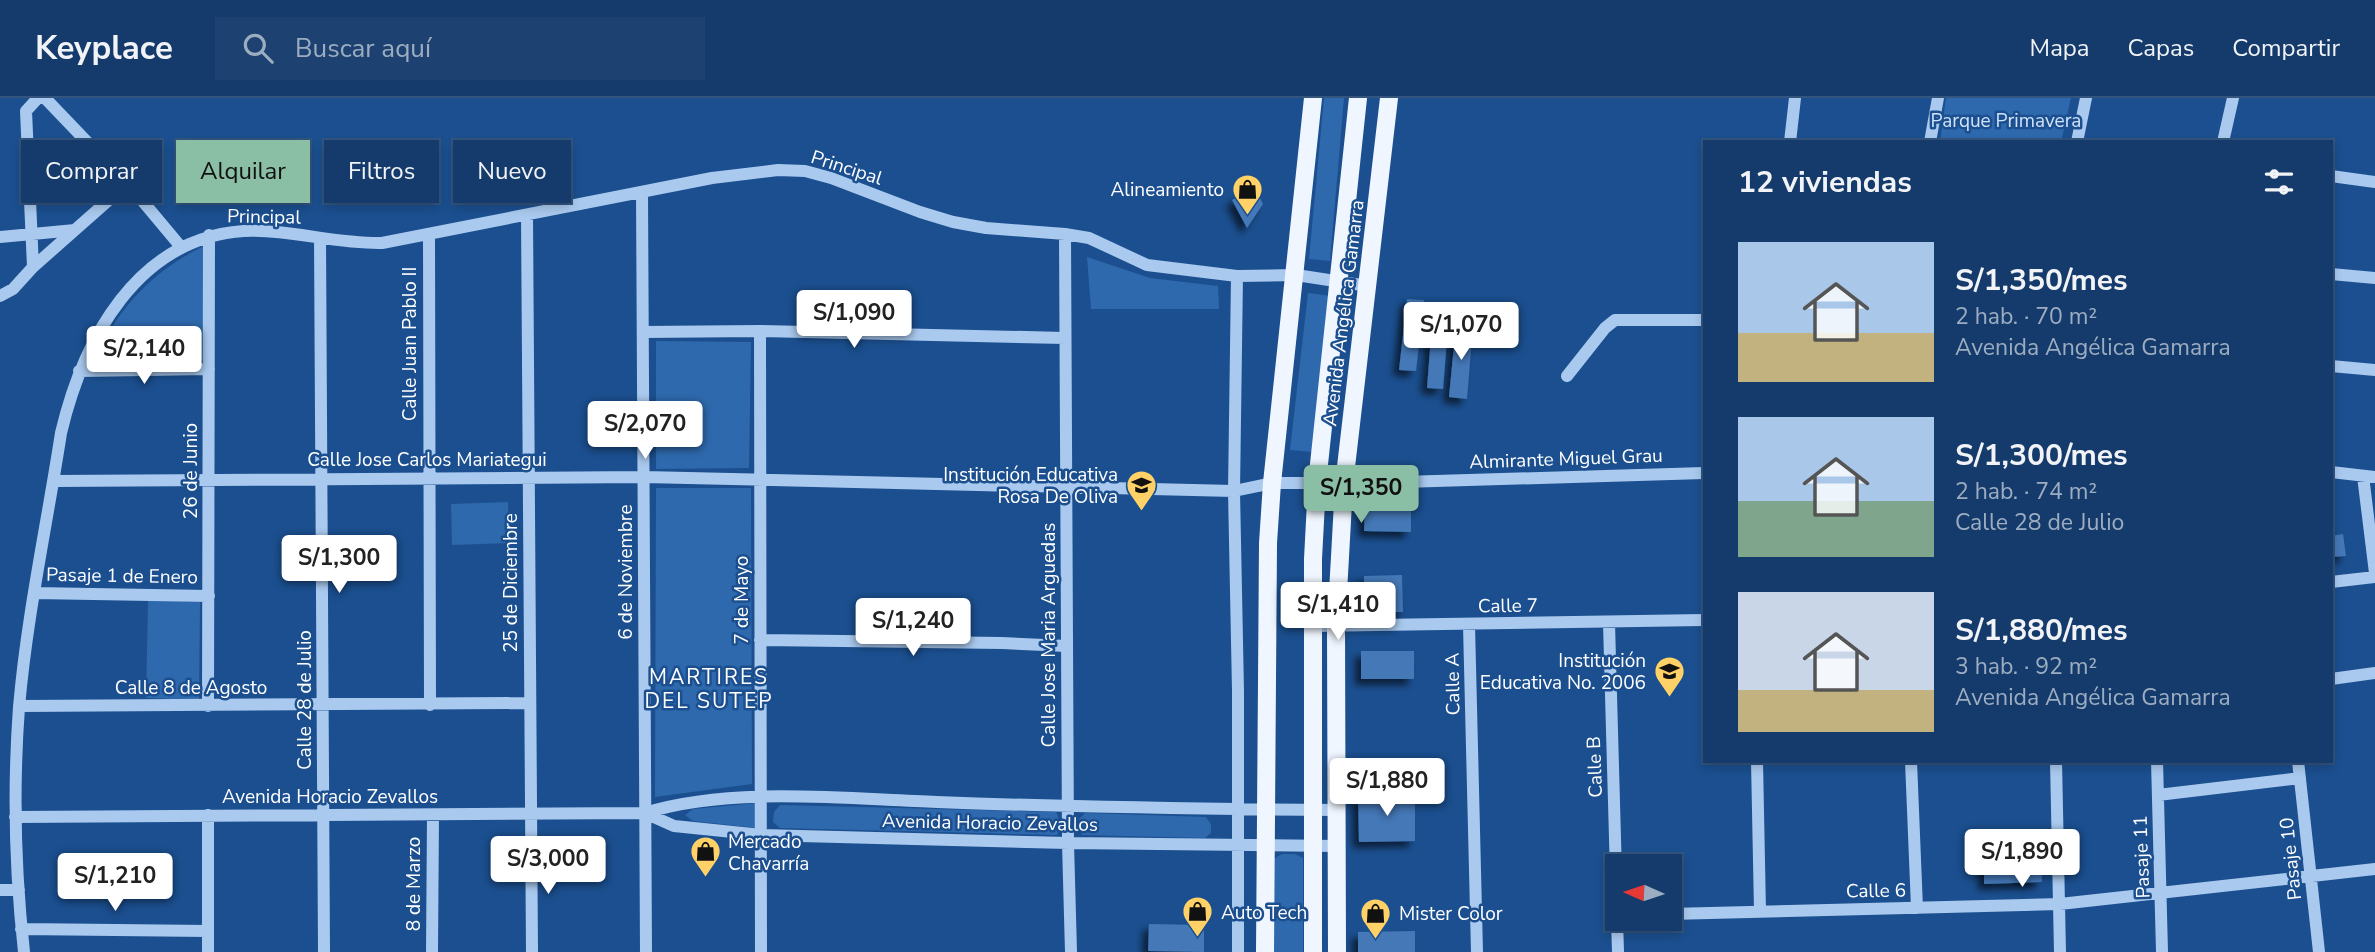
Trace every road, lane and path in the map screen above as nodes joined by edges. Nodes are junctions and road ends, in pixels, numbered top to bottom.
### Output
1 (38, 98) edge
2 (45, 98) edge
3 (1313, 98) edge
4 (1358, 98) edge
5 (1389, 98) edge
6 (1795, 98) edge
7 (1938, 98) edge
8 (2086, 98) edge
9 (2233, 98) edge
10 (1790, 140) edge
11 (1930, 140) edge
12 (2077, 140) edge
13 (2223, 140) edge
14 (2333, 176) edge
15 (2375, 182) edge
16 (642, 192) junction
17 (105, 203) edge
18 (527, 215) junction
19 (75, 230) junction
20 (1065, 233) junction
21 (33, 235) junction
22 (209, 235) junction
23 (429, 235) junction
24 (0, 237) edge
25 (320, 238) junction
26 (181, 247) junction
27 (33, 267) junction
28 (2333, 274) edge
29 (1296, 275) junction
30 (1237, 276) junction
31 (2375, 278) edge
32 (1340, 282) junction
33 (1368, 286) junction
34 (0, 296) edge
35 (1703, 320) edge
36 (760, 331) junction
37 (643, 332) junction
38 (1065, 338) junction
39 (2333, 366) edge
40 (209, 369) junction
41 (2375, 370) edge
42 (79, 371) junction
43 (1567, 376) dead end
44 (2333, 472) edge
45 (1703, 473) edge
46 (644, 477) junction
47 (2369, 477) edge
48 (428, 478) junction
49 (528, 478) junction
50 (321, 479) junction
51 (209, 480) junction
52 (54, 481) junction
53 (761, 481) junction
54 (1317, 482) junction
55 (1272, 483) junction
56 (1344, 484) junction
57 (1066, 488) junction
58 (1234, 491) junction
59 (2375, 575) edge
60 (2333, 582) edge
61 (36, 593) junction
62 (209, 596) junction
63 (1703, 620) edge
64 (1609, 623) junction
65 (1469, 625) junction
66 (1312, 626) junction
67 (1336, 626) junction
68 (760, 639) junction
69 (1067, 646) junction
70 (2375, 673) edge
71 (2333, 679) edge
72 (530, 703) junction
73 (323, 705) junction
74 (429, 705) junction
75 (20, 706) junction
76 (208, 706) junction
77 (1757, 763) edge
78 (1911, 763) edge
79 (2056, 763) edge
80 (2157, 763) edge
81 (2298, 763) edge
82 (2300, 778) junction
83 (2158, 795) junction
84 (760, 797) junction
85 (1068, 807) junction
86 (1238, 809) junction
87 (1266, 810) junction
88 (1313, 810) junction
89 (1336, 810) junction
90 (645, 813) junction
91 (208, 815) junction
92 (531, 815) junction
93 (324, 816) junction
94 (433, 816) junction
95 (15, 817) junction
96 (761, 835) junction
97 (1068, 843) junction
98 (1238, 846) junction
99 (1266, 846) junction
100 (1313, 846) junction
101 (1337, 846) junction
102 (1615, 854) edge
103 (2375, 869) edge
104 (2312, 877) junction
105 (0, 890) edge
106 (19, 890) junction
107 (2161, 894) junction
108 (2060, 904) junction
109 (1917, 908) junction
110 (1760, 911) junction
111 (1682, 914) edge
112 (21, 929) junction
113 (208, 931) junction
114 (1617, 931) edge
115 (24, 952) edge
116 (208, 952) edge
117 (324, 952) edge
118 (432, 952) edge
119 (532, 952) edge
120 (646, 952) edge
121 (761, 952) edge
122 (1071, 952) edge
123 (1238, 952) edge
124 (1265, 952) edge
125 (1313, 952) edge
126 (1337, 952) edge
127 (1477, 952) edge
128 (1618, 952) edge
129 (2060, 952) edge
130 (2162, 952) edge
131 (2319, 952) edge

1 - 21 street
2 - 26 street
3 - 29 main road
4 - 32 main road, Avenida Angélica Gamarra
5 - 33 main road, Avenida Angélica Gamarra
6 - 10 street
7 - 11 street
8 - 12 street
9 - 13 street
14 - 15 street
16 - 18 street, Principal
16 - 20 street, Principal
16 - 37 street, 6 de Noviembre
17 - 19 street
18 - 23 street, Principal
18 - 49 street, 25 de Diciembre
19 - 21 street
19 - 27 street
20 - 30 street, Principal
20 - 38 street, Calle Jose Maria Arguedas
21 - 24 street
21 - 27 street
22 - 25 street, Principal
22 - 26 street, Principal
22 - 40 street, 26 de Junio
23 - 25 street, Principal
23 - 48 street, Calle Juan Pablo II
25 - 50 street, Calle 28 de Julio
26 - 42 street, Principal
27 - 34 street
28 - 31 street
29 - 30 street, Principal
29 - 32 street, Principal
29 - 55 main road
30 - 58 street
32 - 33 street, Principal
32 - 54 main road, Avenida Angélica Gamarra
33 - 56 main road, Avenida Angélica Gamarra
35 - 43 street
36 - 37 street
36 - 38 street
36 - 53 street, 7 de Mayo
37 - 46 street, 6 de Noviembre
38 - 57 street, Calle Jose Maria Arguedas
39 - 41 street
40 - 42 street
40 - 51 street, 26 de Junio
42 - 52 street, Principal
44 - 47 street
45 - 56 street, Almirante Miguel Grau
46 - 49 street, Calle Jose Carlos Mariategui
46 - 53 street, Calle Jose Carlos Mariategui
46 - 90 street, 6 de Noviembre
47 - 59 street
48 - 49 street, Calle Jose Carlos Mariategui
48 - 50 street, Calle Jose Carlos Mariategui
48 - 74 street, Calle Juan Pablo II
49 - 72 street, 25 de Diciembre
50 - 51 street, Calle Jose Carlos Mariategui
50 - 73 street, Calle 28 de Julio
51 - 52 street, Calle Jose Carlos Mariategui
51 - 62 street, 26 de Junio
52 - 61 street, Principal
53 - 57 street, Calle Jose Carlos Mariategui
53 - 68 street, 7 de Mayo
54 - 55 street, Calle Jose Carlos Mariategui
54 - 56 street, Calle Jose Carlos Mariategui
54 - 66 main road, Avenida Angélica Gamarra
55 - 58 street, Calle Jose Carlos Mariategui
55 - 87 main road
56 - 67 main road, Avenida Angélica Gamarra
57 - 58 street, Calle Jose Carlos Mariategui
57 - 69 street, Calle Jose Maria Arguedas
58 - 86 street
59 - 60 street
61 - 62 street, Pasaje 1 de Enero
61 - 75 street, Principal
62 - 76 street, 26 de Junio
63 - 64 street, Calle 7
64 - 65 street, Calle 7
64 - 102 street, Calle B
65 - 67 street, Calle 7
65 - 127 street, Calle A
66 - 67 street, Calle 7
66 - 88 main road, Avenida Angélica Gamarra
67 - 89 main road, Avenida Angélica Gamarra
68 - 69 street
68 - 84 street, 7 de Mayo
69 - 85 street, Calle Jose Maria Arguedas
70 - 71 street
72 - 74 street, Calle 8 de Agosto
72 - 92 street, 25 de Diciembre
73 - 74 street, Calle 8 de Agosto
73 - 76 street, Calle 8 de Agosto
73 - 93 street, Calle 28 de Julio
75 - 76 street, Calle 8 de Agosto
75 - 95 street, Principal
77 - 110 street
78 - 109 street
79 - 108 street
80 - 83 street, Pasaje 11
81 - 82 street, Pasaje 10
82 - 83 street
82 - 104 street, Pasaje 10
83 - 107 street, Pasaje 11
84 - 85 street, Avenida Horacio Zevallos
84 - 90 street, Avenida Horacio Zevallos
84 - 96 street, 7 de Mayo
85 - 86 street, Avenida Horacio Zevallos
85 - 97 street, Calle Jose Maria Arguedas
86 - 87 street, Avenida Horacio Zevallos
86 - 98 street
87 - 88 street, Avenida Horacio Zevallos
87 - 99 main road
88 - 89 street, Avenida Horacio Zevallos
88 - 100 main road, Avenida Angélica Gamarra
89 - 101 main road, Avenida Angélica Gamarra
90 - 92 street, Avenida Horacio Zevallos
90 - 96 street, Avenida Horacio Zevallos
90 - 120 street, 6 de Noviembre
91 - 93 street, Avenida Horacio Zevallos
91 - 95 street, Avenida Horacio Zevallos
91 - 113 street
92 - 94 street, Avenida Horacio Zevallos
92 - 119 street, 25 de Diciembre
93 - 94 street, Avenida Horacio Zevallos
93 - 117 street, Calle 28 de Julio
94 - 118 street, 8 de Marzo
95 - 106 street, Principal
96 - 97 street, Avenida Horacio Zevallos
96 - 121 street, 7 de Mayo
97 - 98 street, Avenida Horacio Zevallos
97 - 122 street, Calle Jose Maria Arguedas
98 - 99 street, Avenida Horacio Zevallos
98 - 123 street
99 - 100 street, Avenida Horacio Zevallos
99 - 124 main road
100 - 101 street, Avenida Horacio Zevallos
100 - 125 main road, Avenida Angélica Gamarra
101 - 126 main road, Avenida Angélica Gamarra
103 - 104 street, Calle 6
104 - 107 street, Calle 6
104 - 131 street, Pasaje 10
105 - 106 street
106 - 112 street, Principal
107 - 108 street, Calle 6
107 - 130 street, Pasaje 11
108 - 109 street, Calle 6
108 - 129 street
109 - 110 street, Calle 6
110 - 111 street, Calle 6
112 - 113 street
112 - 115 street, Principal
113 - 116 street
114 - 128 street

